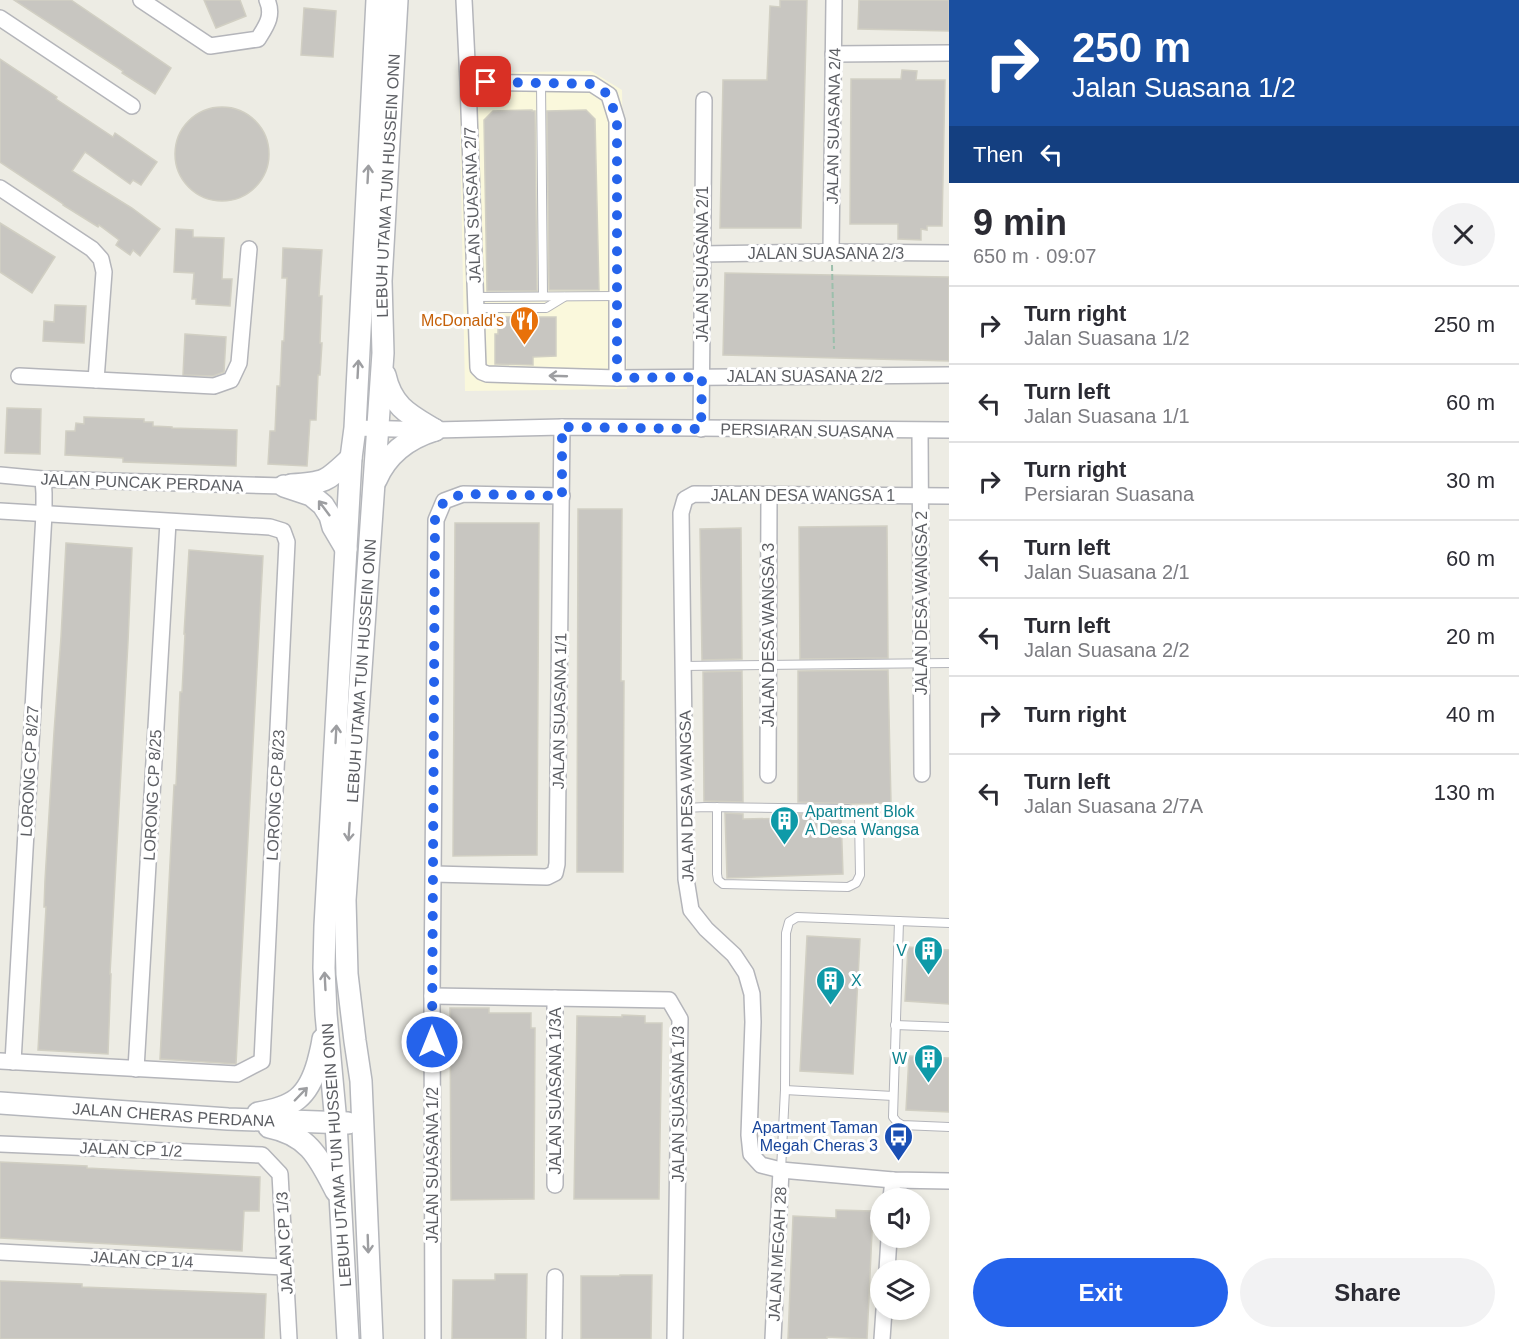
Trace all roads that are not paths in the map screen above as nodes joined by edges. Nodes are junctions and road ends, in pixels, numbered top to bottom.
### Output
1 (141, 0) edge
2 (267, 0) edge
3 (377, 0) edge
4 (397, 0) edge
5 (464, 0) edge
6 (834, 0) edge
7 (0, 18) edge
8 (833, 54) junction
9 (949, 54) edge
10 (468, 82) junction
11 (541, 83) junction
12 (704, 100) dead end
13 (132, 106) dead end
14 (0, 188) edge
15 (249, 249) dead end
16 (831, 252) junction
17 (949, 253) edge
18 (702, 254) junction
19 (543, 296) junction
20 (566, 296) junction
21 (617, 296) junction
22 (475, 302) junction
23 (382, 365) junction
24 (482, 372) joint
25 (949, 375) edge
26 (19, 376) dead end
27 (702, 377) junction
28 (617, 378) junction
29 (96, 380) junction
30 (562, 427) junction
31 (355, 428) junction
32 (377, 429) junction
33 (701, 429) junction
34 (435, 430) junction
35 (949, 430) edge
36 (920, 431) junction
37 (351, 458) junction
38 (0, 475) edge
39 (43, 479) junction
40 (284, 486) junction
41 (373, 487) junction
42 (694, 494) joint
43 (562, 496) junction
44 (769, 496) junction
45 (920, 496) junction
46 (949, 496) edge
47 (0, 511) edge
48 (44, 514) junction
49 (168, 522) junction
50 (346, 549) junction
51 (921, 663) junction
52 (949, 663) edge
53 (768, 665) junction
54 (683, 666) junction
55 (922, 774) dead end
56 (768, 775) dead end
57 (717, 807) junction
58 (685, 808) junction
59 (434, 874) junction
60 (899, 921) junction
61 (949, 923) edge
62 (432, 996) junction
63 (555, 998) junction
64 (326, 1014) junction
65 (895, 1025) junction
66 (949, 1027) edge
67 (355, 1041) junction
68 (7, 1062) edge
69 (136, 1069) junction
70 (785, 1090) junction
71 (893, 1095) junction
72 (0, 1103) edge
73 (228, 1119) junction
74 (342, 1123) junction
75 (949, 1127) edge
76 (0, 1144) edge
77 (262, 1155) joint
78 (781, 1170) junction
79 (892, 1180) junction
80 (949, 1180) edge
81 (555, 1185) dead end
82 (892, 1188) edge
83 (341, 1200) junction
84 (367, 1216) junction
85 (0, 1252) edge
86 (284, 1267) junction
87 (555, 1277) dead end
88 (883, 1320) edge
89 (290, 1339) edge
90 (348, 1339) edge
91 (372, 1339) edge
92 (433, 1339) edge
93 (554, 1339) edge
94 (675, 1339) edge
95 (773, 1339) edge
96 (882, 1339) edge

1 - 2 street
31 -> 3 main road, LEBUH UTAMA TUN HUSSEIN ONN
4 - 23 main road, LEBUH UTAMA TUN HUSSEIN ONN
5 - 10 street, JALAN SUASANA 2/7
6 - 8 street, JALAN SUASANA 2/4
7 - 13 street
8 - 9 street
8 - 16 street, JALAN SUASANA 2/4
10 - 11 street
10 - 22 street, JALAN SUASANA 2/7
11 - 19 lane
11 - 21 street
12 - 18 street, JALAN SUASANA 2/1
14 - 29 street
15 - 29 street
16 - 17 street, JALAN SUASANA 2/3
16 - 18 street, JALAN SUASANA 2/3
18 - 27 street, JALAN SUASANA 2/1
19 - 20 lane
19 - 22 lane
20 - 21 lane
20 - 22 lane
21 - 28 street
22 - 24 street, JALAN SUASANA 2/7
23 - 32 main road, LEBUH UTAMA TUN HUSSEIN ONN
23 - 34 main road
28 -> 24 street, JALAN SUASANA 2/2
25 - 27 street, JALAN SUASANA 2/2
26 - 29 street
27 - 28 street, JALAN SUASANA 2/2
27 - 33 street, JALAN SUASANA 2/1
30 - 33 street, PERSIARAN SUASANA
30 - 34 street, PERSIARAN SUASANA
30 - 43 street, JALAN SUASANA 1/1
31 - 32 street, PERSIARAN SUASANA
31 - 37 main road, LEBUH UTAMA TUN HUSSEIN ONN
32 - 34 street, PERSIARAN SUASANA
32 - 41 main road, LEBUH UTAMA TUN HUSSEIN ONN
33 - 36 street, PERSIARAN SUASANA
34 - 41 main road
35 - 36 street, PERSIARAN SUASANA
36 - 45 street, JALAN DESA WANGSA 2
37 - 40 main road
37 - 50 main road, LEBUH UTAMA TUN HUSSEIN ONN
38 - 39 street, JALAN PUNCAK PERDANA
39 - 40 street, JALAN PUNCAK PERDANA
39 - 48 street, LORONG CP 8/27
50 -> 40 main road
41 -> 67 main road, LEBUH UTAMA TUN HUSSEIN ONN
42 - 44 street, JALAN DESA WANGSA 1
42 - 54 street, JALAN DESA WANGSA
43 - 59 street, JALAN SUASANA 1/2
43 - 59 street, JALAN SUASANA 1/1
44 - 45 street, JALAN DESA WANGSA 1
44 - 53 street, JALAN DESA WANGSA 3
45 - 46 street, JALAN DESA WANGSA 1
45 - 51 street, JALAN DESA WANGSA 2
47 - 48 street
48 - 49 street
48 - 68 street, LORONG CP 8/27
49 - 69 street, LORONG CP 8/25
49 - 69 street, LORONG CP 8/23
64 -> 50 main road, LEBUH UTAMA TUN HUSSEIN ONN
51 - 52 lane
51 - 53 lane
51 - 55 street, JALAN DESA WANGSA 2
53 - 54 lane
53 - 56 street, JALAN DESA WANGSA 3
54 - 58 street, JALAN DESA WANGSA
57 - 57 lane
57 - 58 lane
58 - 78 street, JALAN DESA WANGSA
59 - 62 street, JALAN SUASANA 1/2
60 - 61 lane
60 - 65 lane
60 - 70 lane
62 - 63 street, JALAN SUASANA 1/3
62 - 92 street, JALAN SUASANA 1/2
63 - 81 street, JALAN SUASANA 1/3A
63 - 94 street, JALAN SUASANA 1/3
73 -> 64 main road
64 - 74 main road, LEBUH UTAMA TUN HUSSEIN ONN
65 - 66 lane
65 - 71 lane
67 - 74 main road
67 - 84 main road, LEBUH UTAMA TUN HUSSEIN ONN
68 - 69 street
70 - 71 lane
70 - 78 lane
71 - 75 lane
72 - 73 main road, JALAN CHERAS PERDANA
73 - 74 main road, JALAN CHERAS PERDANA
73 - 83 main road
74 - 83 main road, LEBUH UTAMA TUN HUSSEIN ONN
74 - 84 main road
76 - 77 street, JALAN CP 1/2
77 - 86 street, JALAN CP 1/3
78 - 79 street, JALAN DESA WANGSA
78 - 95 street, JALAN MEGAH 28
79 - 80 street, JALAN DESA WANGSA
79 - 82 street
83 - 90 main road, LEBUH UTAMA TUN HUSSEIN ONN
84 -> 91 main road, LEBUH UTAMA TUN HUSSEIN ONN
85 - 86 street, JALAN CP 1/4
86 - 89 street, JALAN CP 1/3
87 - 93 street
88 - 96 street

